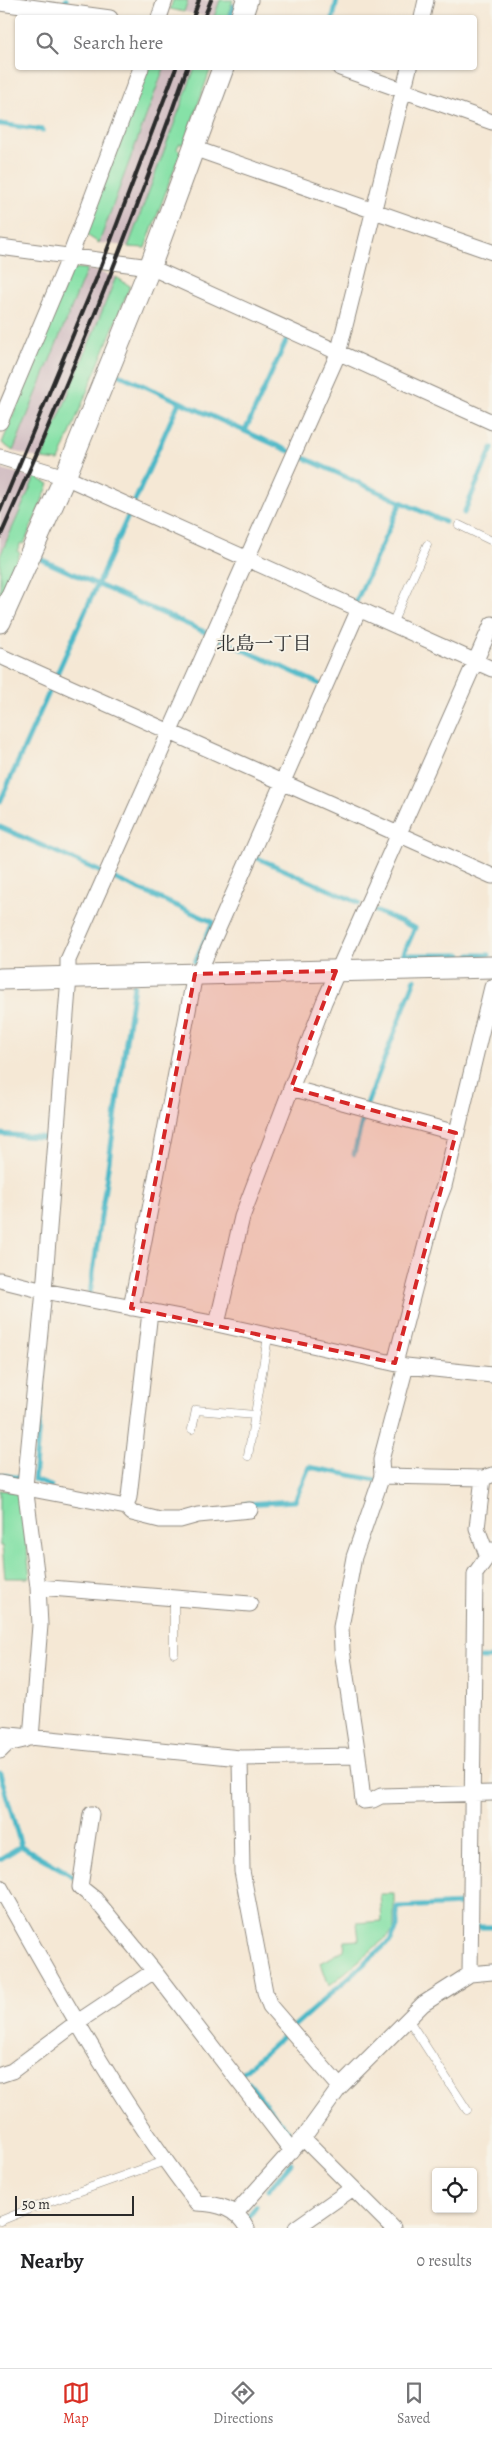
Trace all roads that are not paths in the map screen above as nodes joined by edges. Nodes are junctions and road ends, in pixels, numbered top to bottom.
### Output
1 (165, 0) edge
2 (246, 0) edge
3 (426, 0) edge
4 (0, 4) edge
5 (86, 15) edge
6 (161, 15) edge
7 (242, 15) edge
8 (423, 15) edge
9 (140, 70) edge
10 (222, 70) edge
11 (346, 70) edge
12 (409, 70) edge
13 (404, 90) junction
14 (492, 122) edge
15 (194, 148) junction
16 (374, 210) junction
17 (0, 247) edge
18 (492, 252) edge
19 (70, 256) junction
20 (150, 267) junction
21 (338, 354) junction
22 (0, 422) edge
23 (492, 422) edge
24 (0, 458) edge
25 (65, 477) junction
26 (459, 524) dead end
27 (492, 540) edge
28 (427, 545) dead end
29 (247, 559) junction
30 (359, 609) junction
31 (0, 622) edge
32 (392, 624) junction
33 (492, 624) edge
34 (0, 656) edge
35 (475, 661) junction
36 (492, 669) edge
37 (170, 732) junction
38 (282, 782) junction
39 (398, 834) junction
40 (492, 876) edge
41 (492, 968) edge
42 (336, 971) junction
43 (196, 974) junction
44 (68, 977) junction
45 (0, 978) edge
46 (492, 987) edge
47 (291, 1088) junction
48 (456, 1132) junction
49 (0, 1280) edge
50 (44, 1292) junction
51 (131, 1308) junction
52 (150, 1312) junction
53 (217, 1324) junction
54 (268, 1337) junction
55 (400, 1365) junction
56 (492, 1375) edge
57 (255, 1415) junction
58 (192, 1429) dead end
59 (248, 1456) dead end
60 (382, 1476) junction
61 (488, 1476) edge
62 (0, 1483) edge
63 (25, 1486) junction
64 (126, 1507) junction
65 (250, 1510) dead end
66 (490, 1552) edge
67 (38, 1587) junction
68 (174, 1598) junction
69 (250, 1604) dead end
70 (174, 1653) dead end
71 (0, 1734) edge
72 (31, 1738) junction
73 (0, 1751) edge
74 (358, 1756) junction
75 (240, 1758) junction
76 (472, 1792) junction
77 (492, 1793) edge
78 (91, 1814) dead end
79 (0, 1887) edge
80 (154, 1971) junction
81 (492, 1972) edge
82 (470, 1974) junction
83 (408, 2019) junction
84 (76, 2023) junction
85 (0, 2075) edge
86 (340, 2087) junction
87 (467, 2110) dead end
88 (304, 2138) junction
89 (292, 2151) junction
90 (165, 2161) junction
91 (353, 2188) junction
92 (236, 2213) junction
93 (0, 2221) edge
94 (247, 2228) edge
95 (296, 2228) edge
96 (393, 2228) edge

1 - 6 street
2 - 7 street
3 - 8 street
4 - 5 street
9 - 19 street
10 - 15 street
11 - 13 street
12 - 13 street
13 - 14 street
13 - 16 street
15 - 16 street
15 - 20 street
16 - 18 street
16 - 21 street
17 - 19 street
19 - 20 street
19 - 22 street
20 - 21 street
20 - 25 street
21 - 23 street
21 - 29 street
24 - 25 street
25 - 29 street
25 - 31 street
26 - 27 lane
28 - 32 lane
29 - 30 street
29 - 37 street
30 - 32 street
30 - 38 street
32 - 35 street
33 - 35 street
34 - 37 street
35 - 36 street
35 - 39 street
37 - 38 street
37 - 44 street
38 - 39 street
38 - 43 street
39 - 40 street
39 - 42 street
41 - 42 street
42 - 43 street
42 - 47 street
43 - 44 street
43 - 51 street
44 - 45 street
44 - 50 street
46 - 48 street
47 - 48 street
47 - 53 street
48 - 55 street
49 - 50 street
50 - 51 street
50 - 63 street
51 - 52 street
52 - 53 street
52 - 64 street
53 - 54 street
54 - 55 street
54 - 57 lane
55 - 56 street
55 - 60 street
57 - 58 lane
57 - 59 lane
60 - 61 street
60 - 74 street
61 - 66 street
62 - 63 street
63 - 64 street
63 - 67 street
64 - 65 street
66 - 76 street
67 - 68 street
67 - 72 street
68 - 69 street
68 - 70 lane
71 - 72 street
72 - 73 street
72 - 75 street
74 - 75 street
74 - 76 street
75 - 86 street
76 - 77 street
76 - 82 street
78 - 80 street
79 - 84 street
80 - 84 street
80 - 89 street
81 - 82 street
82 - 83 street
83 - 86 street
83 - 87 lane
84 - 85 street
84 - 90 street
86 - 88 street
88 - 89 street
88 - 91 street
89 - 92 street
90 - 92 street
90 - 93 lane
91 - 95 street
91 - 96 street
92 - 94 street

